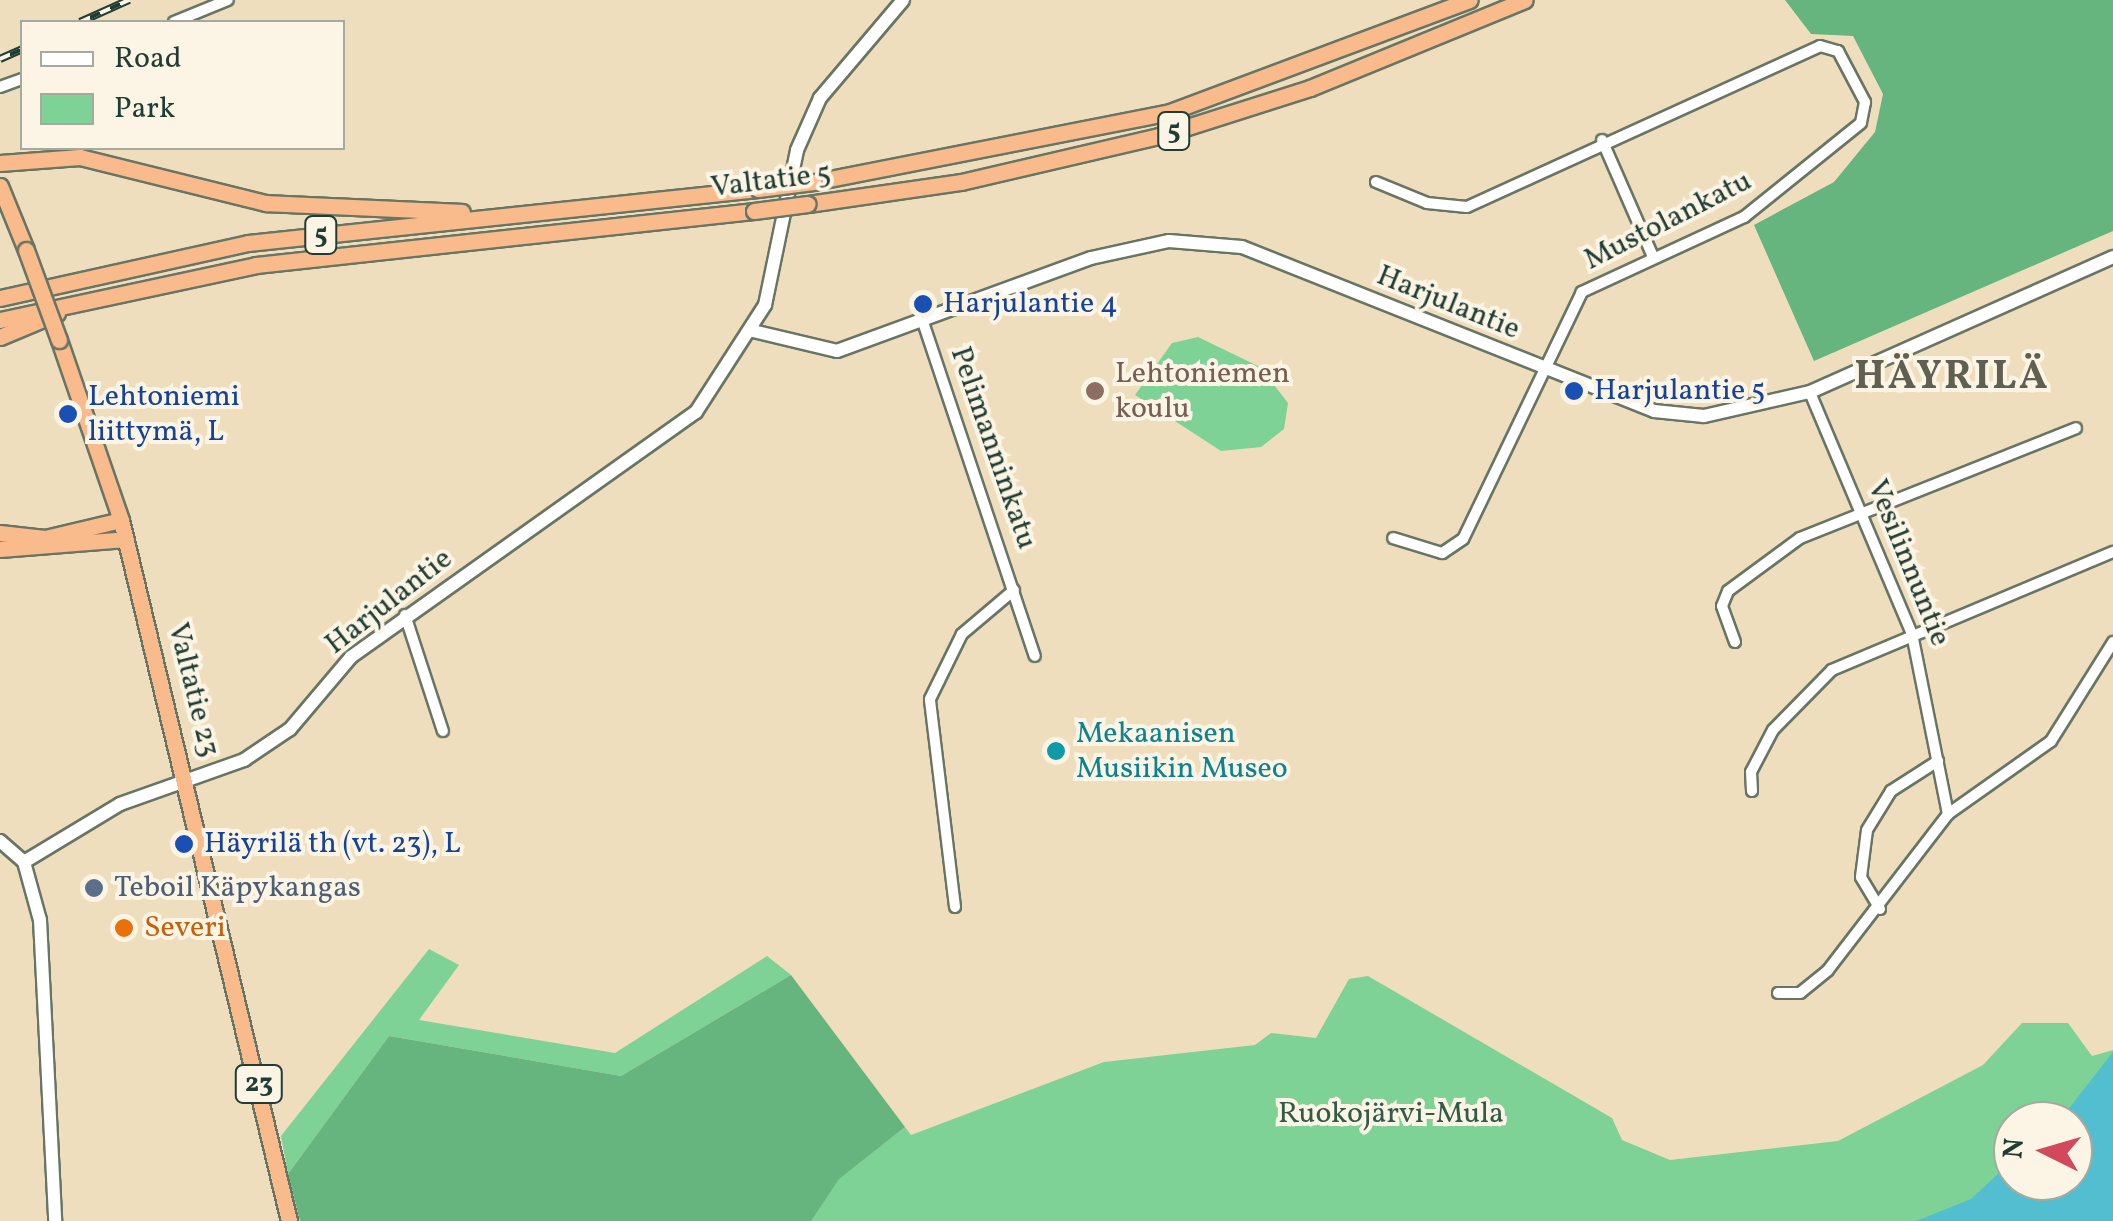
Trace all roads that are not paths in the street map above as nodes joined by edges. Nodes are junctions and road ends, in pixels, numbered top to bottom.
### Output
1 (228, 0) edge
2 (903, 0) edge
3 (1470, 0) edge
4 (1524, 0) edge
5 (179, 20) edge
6 (1602, 140) junction
7 (0, 163) edge
8 (1376, 182) dead end
9 (0, 186) edge
10 (526, 214) junction
11 (1653, 257) junction
12 (2113, 257) edge
13 (92, 297) junction
14 (0, 298) edge
15 (0, 320) edge
16 (924, 322) junction
17 (753, 331) junction
18 (0, 338) edge
19 (1540, 367) junction
20 (1810, 392) junction
21 (2076, 428) dead end
22 (1863, 515) junction
23 (121, 520) junction
24 (0, 532) edge
25 (1393, 538) dead end
26 (126, 539) junction
27 (0, 549) edge
28 (2113, 552) edge
29 (1014, 590) junction
30 (404, 616) junction
31 (1912, 634) junction
32 (1735, 642) dead end
33 (2113, 642) edge
34 (1035, 656) dead end
35 (443, 732) dead end
36 (1938, 761) junction
37 (187, 780) junction
38 (1752, 791) dead end
39 (1948, 814) junction
40 (0, 841) edge
41 (24, 862) junction
42 (955, 907) dead end
43 (1880, 908) junction
44 (1778, 993) dead end
45 (55, 1221) edge
46 (289, 1221) edge

1 - 5 street
2 - 17 street, Harjulantie
3 - 10 highway, Valtatie 5 / 5, bridge
4 - 13 highway, Valtatie 5 / 5, bridge
6 - 8 street, Mustolankatu
6 - 11 street
6 - 11 street, Mustolankatu
7 - 10 highway
9 - 23 highway, Valtatie 23 / 23, bridge
10 - 14 highway, Valtatie 5 / 5
11 - 19 street, Mustolankatu
12 - 20 street, Harjulantie
13 - 15 highway, Valtatie 5 / 5
13 - 18 highway
16 - 17 street, Harjulantie
16 - 19 street, Harjulantie
16 - 29 street, Pelimanninkatu
17 - 30 street, Harjulantie
19 - 20 street, Harjulantie
19 - 25 street, Mustolankatu
20 - 22 street, Vesilinnuntie
21 - 22 street
22 - 31 street, Vesilinnuntie
22 - 32 street
23 - 24 highway
23 - 26 highway, Valtatie 23 / 23
26 - 27 highway
26 - 37 highway, Valtatie 23 / 23
28 - 31 street
29 - 34 street, Pelimanninkatu
29 - 42 street, Pelimanninkatu
30 - 35 street
30 - 37 street, Harjulantie
31 - 36 street, Vesilinnuntie
31 - 38 street
33 - 39 street
36 - 39 street, Vesilinnuntie
36 - 43 street
37 - 41 street, Harjulantie
37 - 46 highway, Valtatie 23 / 23
39 - 43 street
40 - 41 street
41 - 45 street
43 - 44 street

